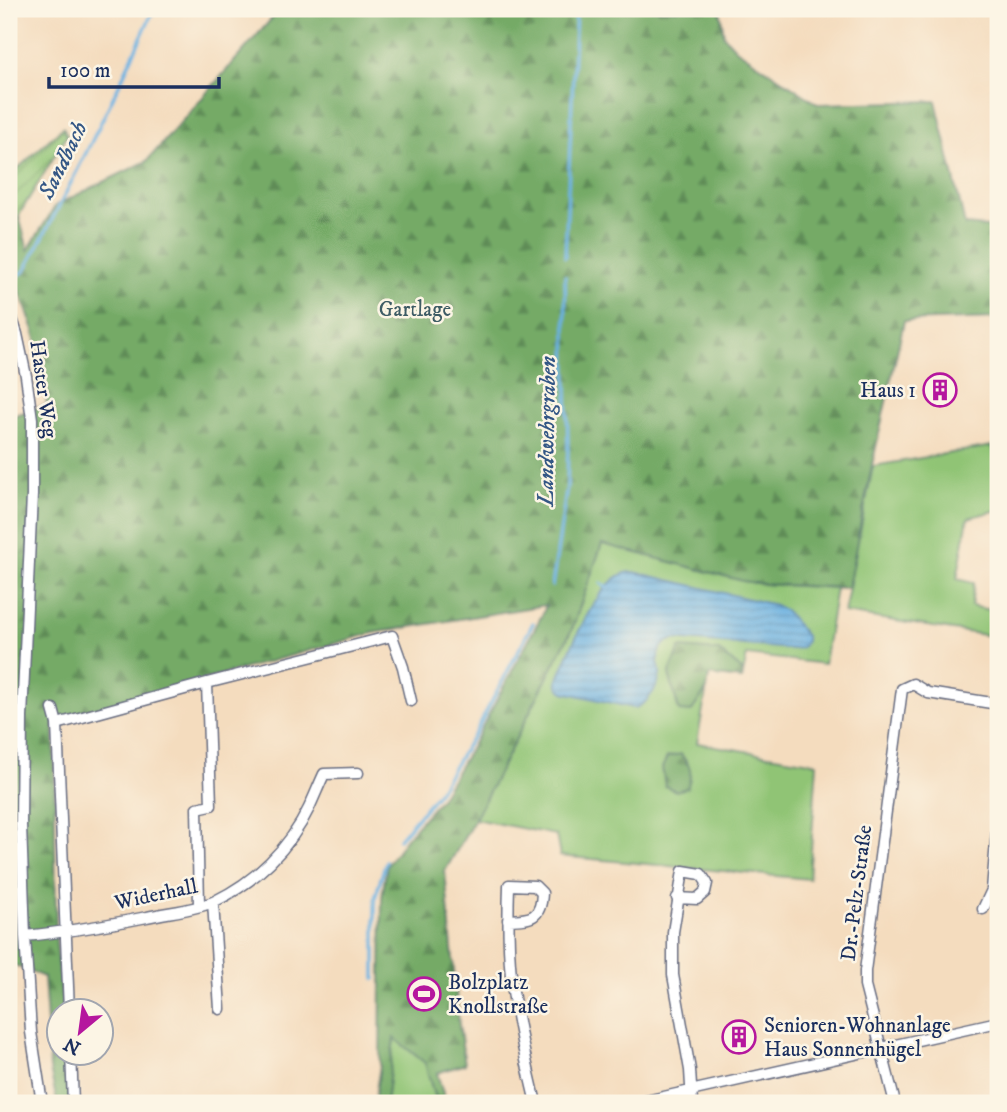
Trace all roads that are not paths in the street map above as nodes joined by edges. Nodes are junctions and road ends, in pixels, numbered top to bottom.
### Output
1 (9, 309) edge
2 (206, 683) junction
3 (411, 701) dead end
4 (998, 704) edge
5 (52, 709) dead end
6 (57, 724) junction
7 (358, 774) dead end
8 (998, 817) edge
9 (677, 898) dead end
10 (213, 902) junction
11 (199, 905) junction
12 (983, 909) dead end
13 (508, 920) dead end
14 (65, 932) junction
15 (25, 936) junction
16 (68, 996) edge
17 (220, 1009) dead end
18 (998, 1022) edge
19 (882, 1048) junction
20 (72, 1066) edge
21 (691, 1097) edge
22 (43, 1103) edge
23 (73, 1103) edge
24 (536, 1103) edge
25 (636, 1103) edge
26 (895, 1103) edge

1 - 15 street, Haster Weg
2 - 3 street
2 - 6 street
2 - 11 street
4 - 19 street, Dr.-Pelz-Straße
5 - 6 street
6 - 14 street
7 - 10 street, Widerhall
8 - 12 street
9 - 21 street
10 - 11 street, Widerhall
10 - 17 street
11 - 14 street, Widerhall
13 - 24 street
14 - 15 street, Widerhall
14 - 16 street
15 - 22 street, Haster Weg
18 - 19 street
19 - 21 street
19 - 26 street, Dr.-Pelz-Straße
20 - 23 street
21 - 25 street

